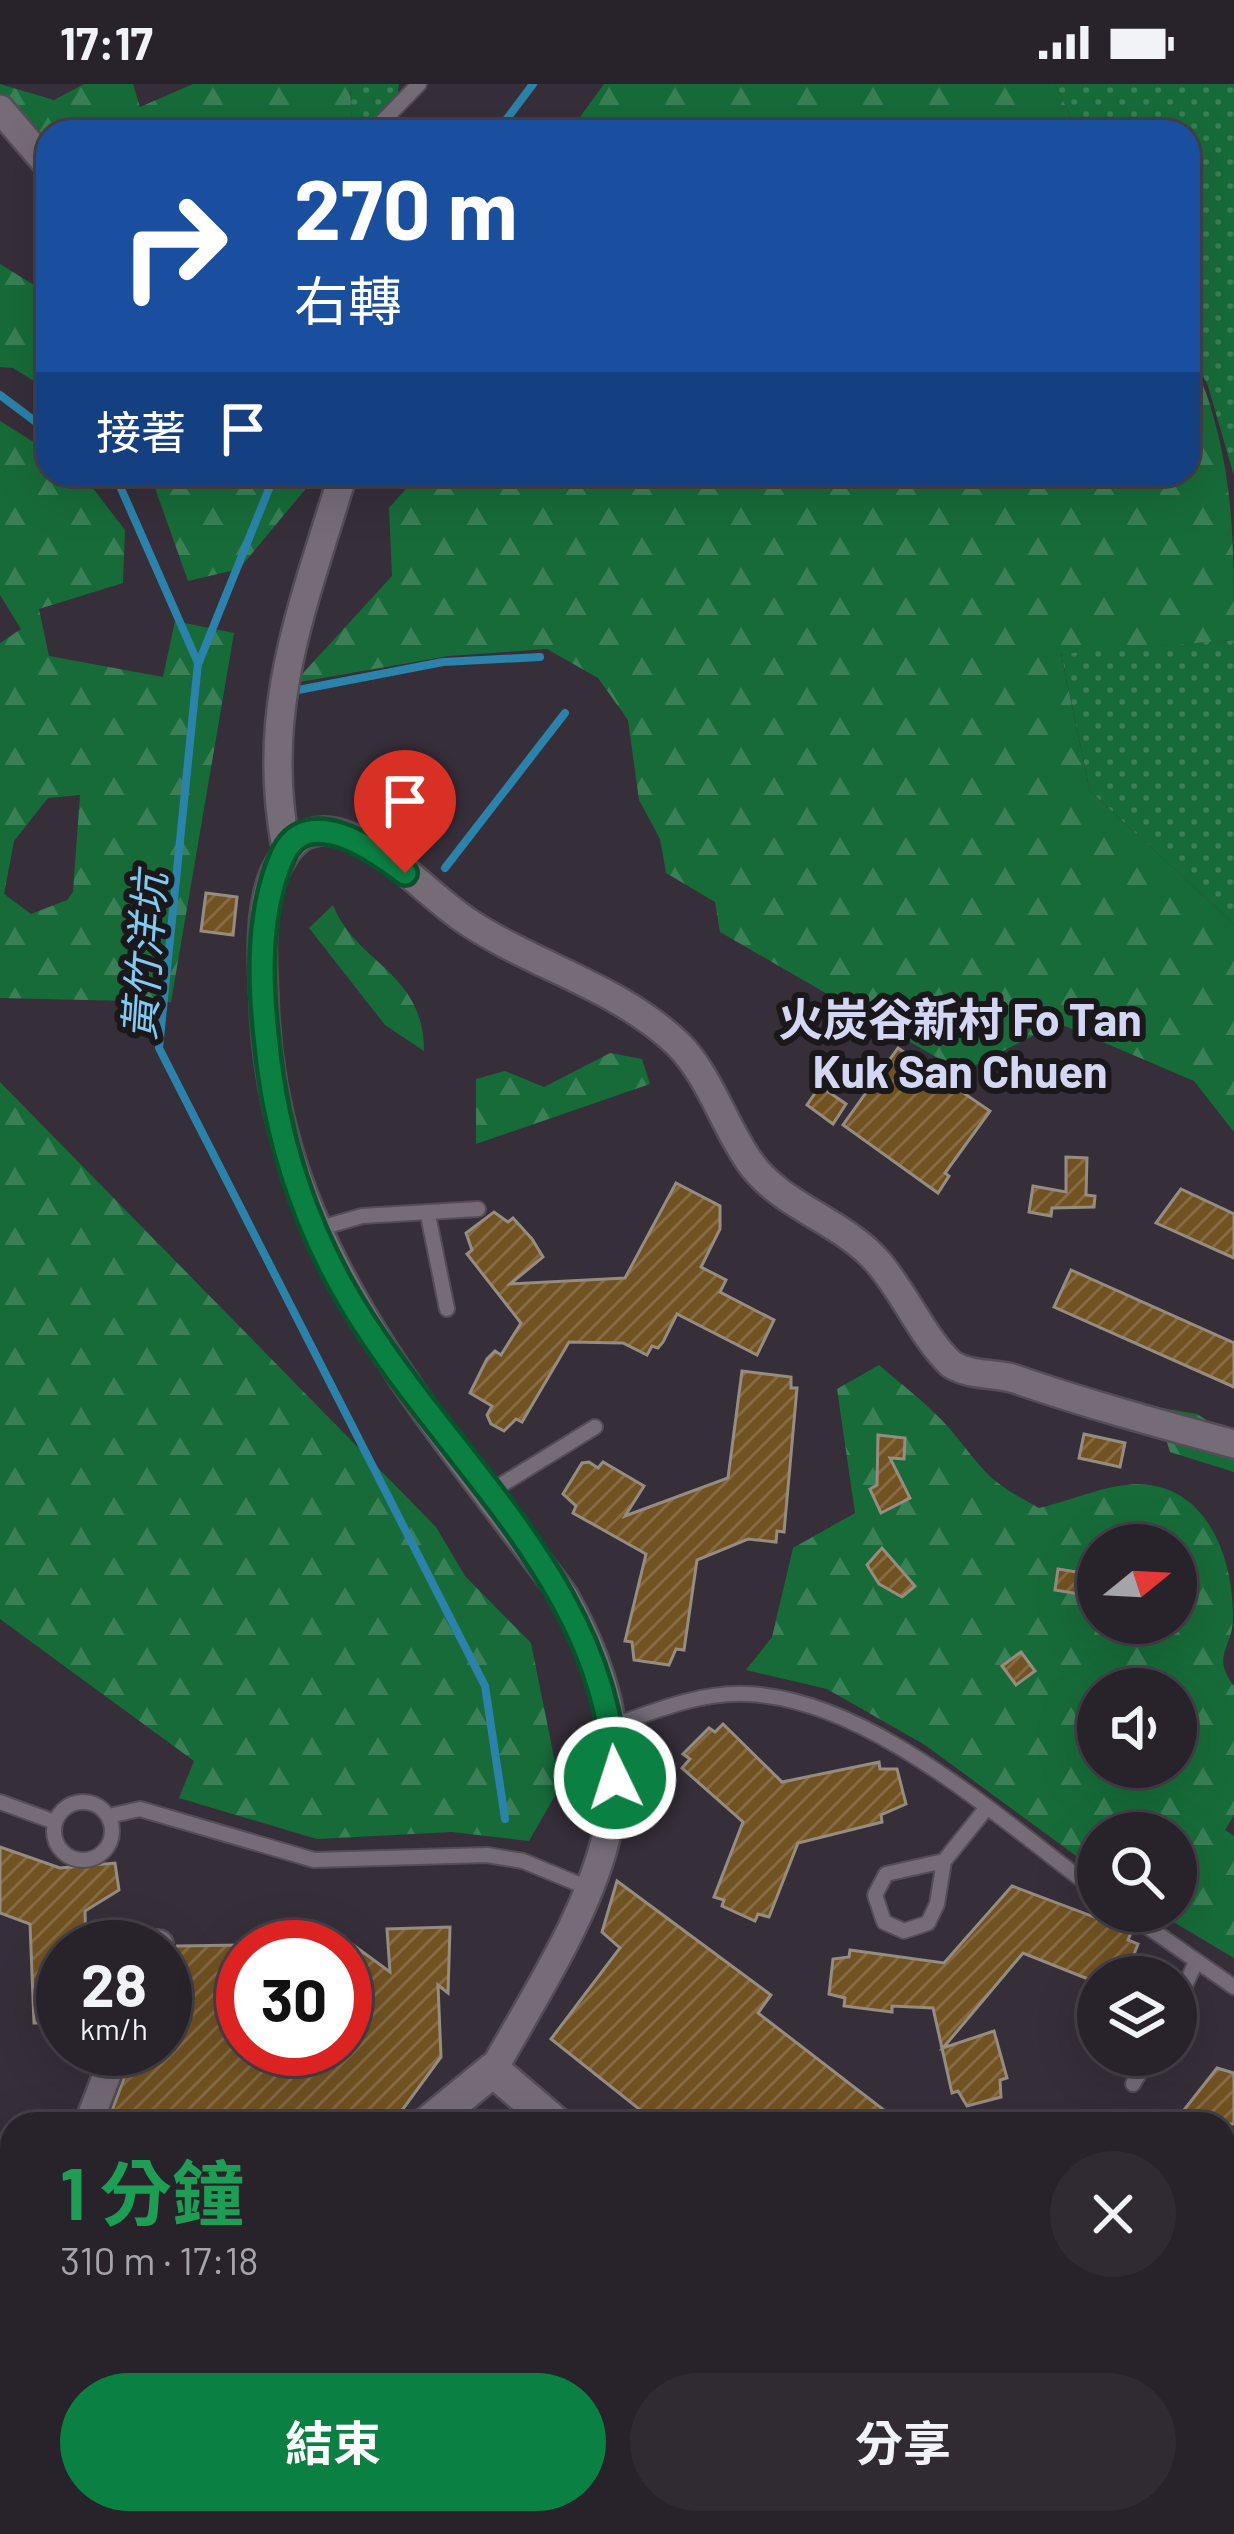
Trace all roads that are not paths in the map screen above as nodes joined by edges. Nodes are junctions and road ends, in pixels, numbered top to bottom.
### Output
1 (419, 84) edge
2 (0, 109) edge
3 (384, 120) edge
4 (36, 151) edge
5 (339, 486) edge
6 (286, 847) junction
7 (478, 1208) dead end
8 (428, 1215) junction
9 (314, 1230) junction
10 (447, 1309) dead end
11 (596, 1427) dead end
12 (1234, 1444) edge
13 (488, 1493) junction
14 (612, 1726) junction
15 (0, 1802) edge
16 (985, 1810) junction
17 (109, 1816) junction
18 (55, 1822) junction
19 (944, 1861) junction
20 (1077, 1877) edge
21 (592, 1890) junction
22 (1154, 1932) edge
23 (1188, 1956) edge
24 (1197, 1963) edge
25 (1234, 1987) edge
26 (494, 2070) junction
27 (107, 2076) edge
28 (1138, 2076) edge
29 (1133, 2084) dead end
30 (93, 2112) edge
31 (442, 2112) edge
32 (542, 2112) edge

1 - 3 lane
2 - 4 street
5 - 6 street
6 - 9 street
6 - 12 street
7 - 8 lane
8 - 9 lane
8 - 10 lane
9 - 13 street
11 - 13 lane
13 - 14 street
14 - 16 lane
14 - 21 street
15 - 18 lane
16 - 19 lane
16 - 20 lane
17 - 18 lane
17 - 18 lane
17 - 21 lane
19 - 19 lane
21 - 26 street
22 - 23 lane
24 - 25 lane
26 - 31 street
26 - 32 street
27 - 30 street
28 - 29 lane

